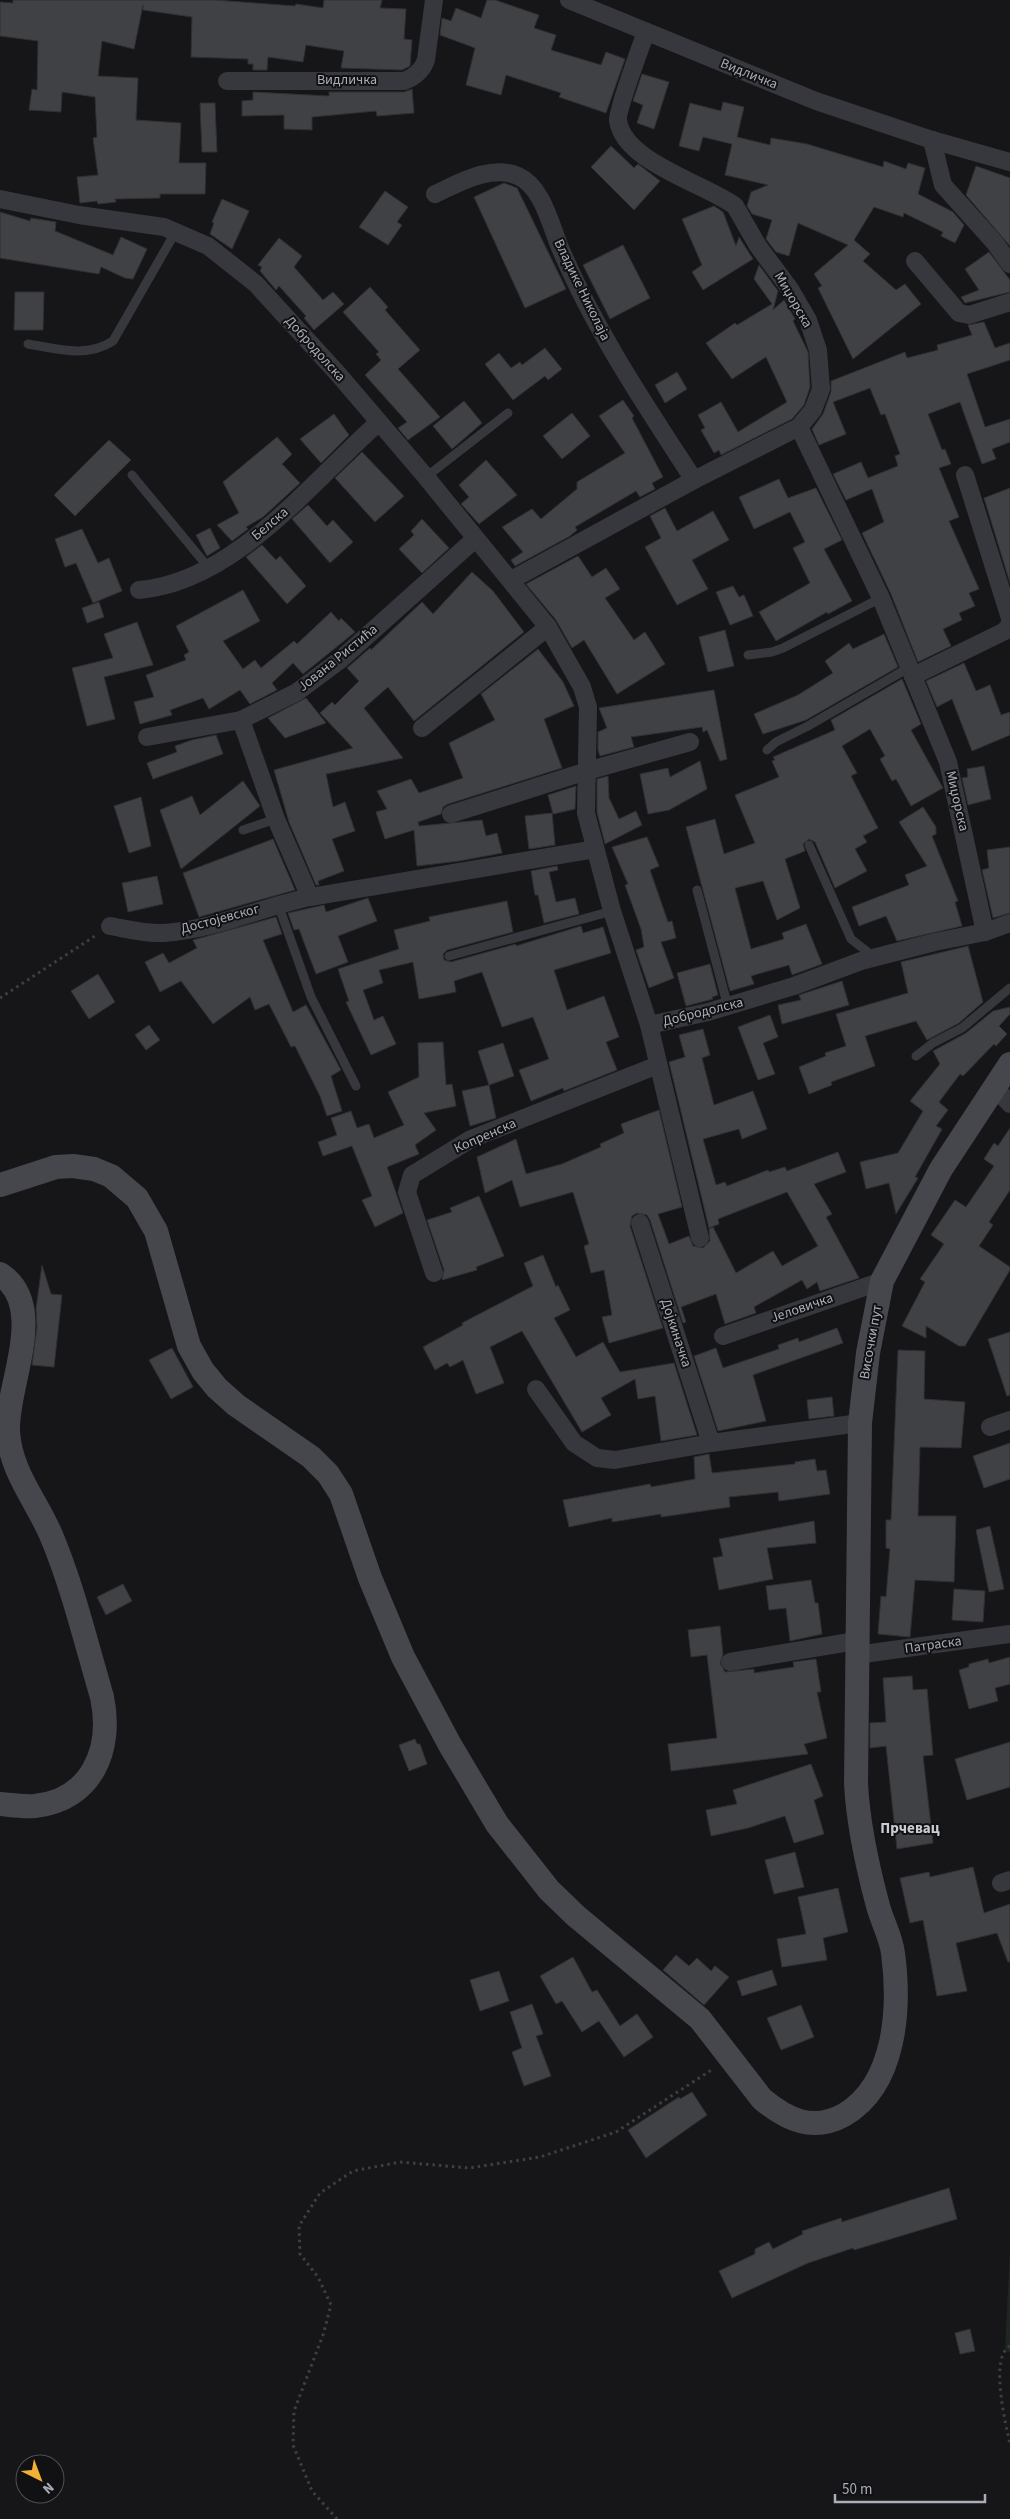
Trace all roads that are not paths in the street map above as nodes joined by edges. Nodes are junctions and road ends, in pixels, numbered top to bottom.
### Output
1 (434, 0) edge
2 (569, 0) edge
3 (646, 32) junction
4 (226, 81) dead end
5 (932, 140) junction
6 (1010, 162) edge
7 (435, 194) dead end
8 (0, 199) edge
9 (176, 231) junction
10 (915, 261) dead end
11 (1010, 264) edge
12 (1010, 302) edge
13 (28, 344) dead end
14 (508, 413) dead end
15 (379, 422) junction
16 (799, 427) junction
17 (132, 475) dead end
18 (965, 475) dead end
19 (426, 477) junction
20 (694, 480) junction
21 (475, 539) junction
22 (208, 567) junction
23 (511, 580) junction
24 (139, 590) dead end
25 (881, 598) junction
26 (1010, 618) edge
27 (1010, 624) edge
28 (548, 627) junction
29 (748, 655) dead end
30 (911, 671) junction
31 (241, 720) junction
32 (422, 728) dead end
33 (146, 737) dead end
34 (690, 742) dead end
35 (767, 750) dead end
36 (587, 771) junction
37 (451, 814) dead end
38 (276, 819) junction
39 (243, 830) dead end
40 (809, 845) dead end
41 (594, 849) junction
42 (697, 890) dead end
43 (310, 897) junction
44 (278, 904) junction
45 (612, 911) junction
46 (1010, 923) edge
47 (110, 926) road end
48 (986, 932) junction
49 (449, 956) dead end
50 (875, 958) junction
51 (1010, 988) edge
52 (728, 1007) junction
53 (649, 1025) junction
54 (916, 1056) dead end
55 (1010, 1064) edge
56 (658, 1065) junction
57 (356, 1086) dead end
58 (994, 1086) junction
59 (1010, 1104) edge
60 (0, 1185) edge
61 (640, 1223) dead end
62 (700, 1238) dead end
63 (434, 1273) dead end
64 (0, 1274) edge
65 (882, 1281) junction
66 (723, 1336) dead end
67 (536, 1389) dead end
68 (1010, 1420) edge
69 (860, 1423) junction
70 (990, 1427) dead end
71 (711, 1443) junction
72 (1010, 1634) edge
73 (856, 1648) junction
74 (730, 1662) dead end
75 (0, 1804) edge

1 - 4 street, Видличка
2 - 3 street, Видличка
3 - 5 street, Видличка
3 - 16 street, Миџорска
5 - 6 street, Видличка
5 - 11 street
7 - 20 street, Владике Николаја
8 - 9 street, Добродолска
9 - 13 lane
9 - 15 street, Добродолска
10 - 12 street
14 - 19 lane
15 - 19 street, Добродолска
15 - 22 street, Белска
16 - 20 street
16 - 25 street, Миџорска
17 - 22 lane
18 - 26 street
19 - 21 street, Добродолска
20 - 23 street
21 - 23 street, Добродолска
21 - 31 street, Јована Ристића
22 - 24 street, Белска
23 - 28 street, Добродолска
25 - 29 lane
25 - 30 street, Миџорска
27 - 30 street
28 - 32 street
28 - 36 street, Добродолска
30 - 35 lane
30 - 48 street, Миџорска
31 - 33 street, Јована Ристића
31 - 38 street
34 - 36 street
36 - 37 street
36 - 41 street, Добродолска
38 - 39 lane
38 - 43 street
40 - 50 lane
41 - 43 street, Достојевског
41 - 45 street, Добродолска
42 - 52 lane
43 - 44 street, Достојевског
44 - 47 street, Достојевског
44 - 57 lane
45 - 49 lane
45 - 53 street, Добродолска
46 - 48 street, Добродолска
48 - 50 street, Добродолска
50 - 52 street, Добродолска
51 - 54 lane
52 - 53 street, Добродолска
53 - 56 street
55 - 58 main road, Височки пут
56 - 62 street
56 - 63 street, Копренска
58 - 59 street
58 - 65 main road, Височки пут
60 - 73 main road, Височки пут
61 - 71 street, Дојкиначка
64 - 75 main road
65 - 66 street, Јеловичка
65 - 69 main road, Височки пут
67 - 71 street
68 - 70 street
69 - 71 street
69 - 73 main road, Височки пут
72 - 73 street, Патраска
73 - 74 street, Патраска

